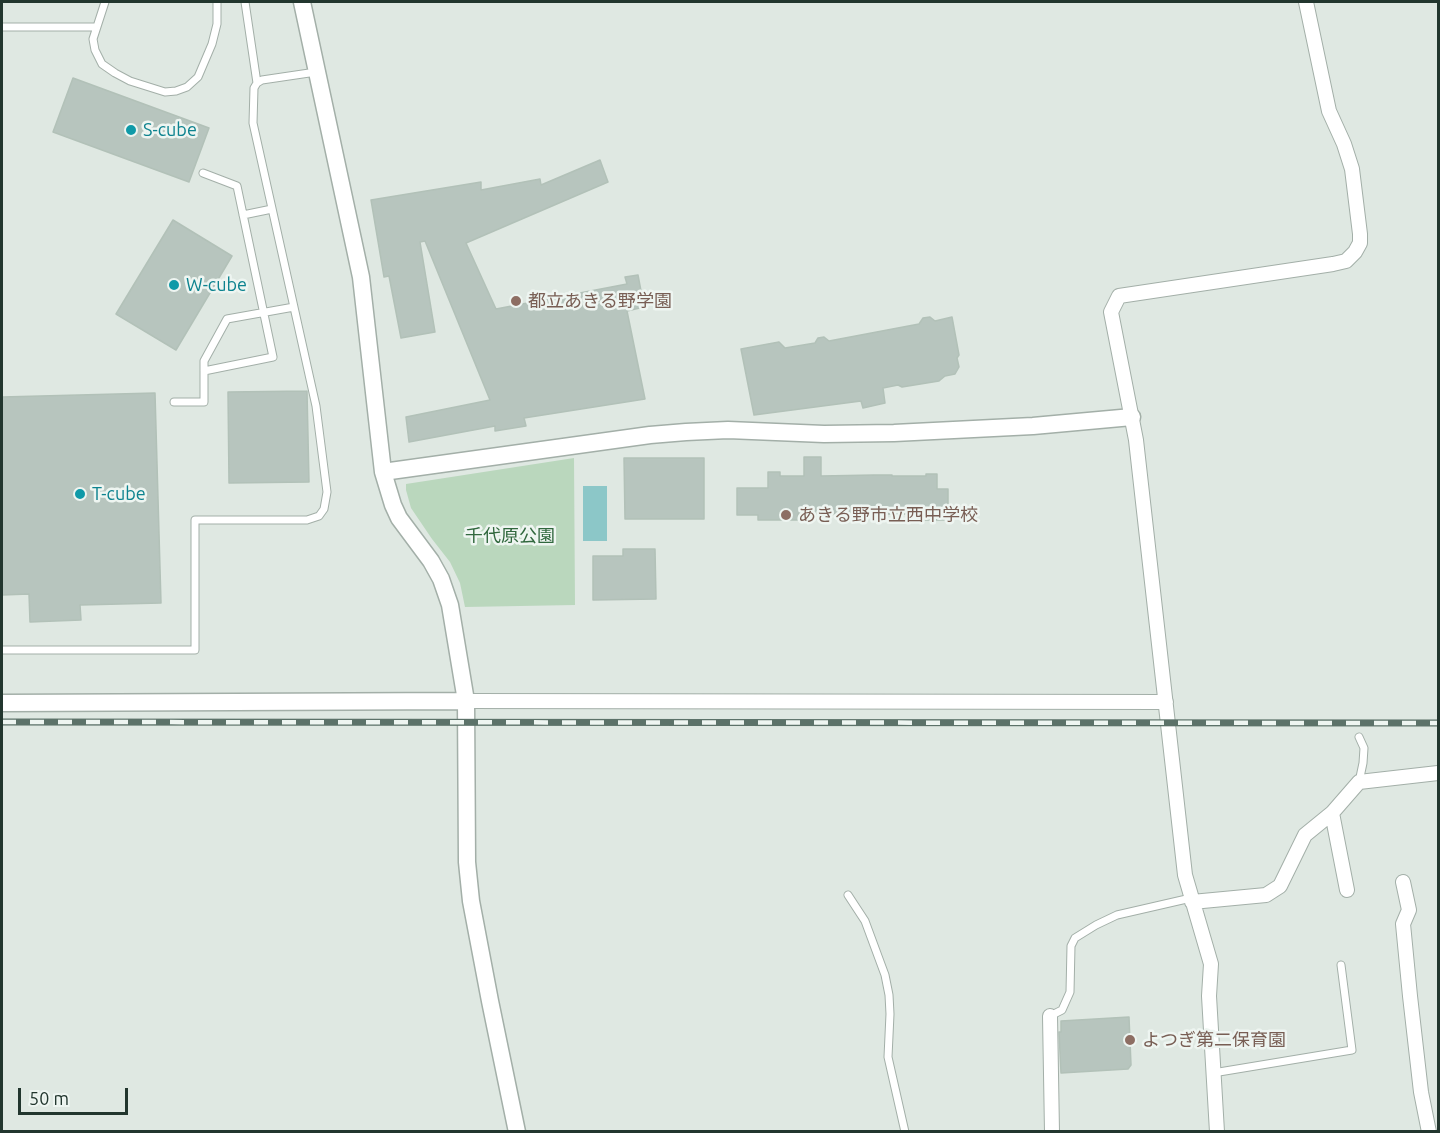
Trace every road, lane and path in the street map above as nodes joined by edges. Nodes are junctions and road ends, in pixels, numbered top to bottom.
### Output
1 (105, 2) edge
2 (217, 2) edge
3 (245, 2) edge
4 (302, 2) edge
5 (1306, 2) edge
6 (2, 27) edge
7 (96, 27) junction
8 (316, 71) junction
9 (257, 83) junction
10 (203, 173) dead end
11 (272, 209) junction
12 (243, 215) junction
13 (294, 307) junction
14 (263, 312) junction
15 (204, 371) junction
16 (174, 402) dead end
17 (1132, 417) junction
18 (383, 472) junction
19 (2, 650) edge
20 (466, 701) junction
21 (1166, 702) junction
22 (2, 704) edge
23 (1359, 736) dead end
24 (1438, 772) edge
25 (1359, 782) junction
26 (1332, 813) junction
27 (1403, 882) dead end
28 (1347, 890) dead end
29 (848, 895) dead end
30 (1191, 900) junction
31 (1341, 965) dead end
32 (1050, 1016) joint
33 (1213, 1073) junction
34 (518, 1131) edge
35 (905, 1131) edge
36 (1052, 1131) edge
37 (1217, 1131) edge
38 (1429, 1131) edge

1 - 7 lane
2 - 7 lane
3 - 9 lane
4 - 8 street
5 - 17 street
6 - 7 lane
8 - 9 lane
8 - 18 street
9 - 11 lane
10 - 12 lane
11 - 12 lane
11 - 13 lane
12 - 14 lane
13 - 14 lane
13 - 19 lane
14 - 15 lane
14 - 15 lane
15 - 16 lane
17 - 18 street
17 - 21 street
18 - 20 street
20 - 21 street
20 - 22 street
20 - 34 street
21 - 30 street
23 - 25 lane
24 - 25 street
25 - 26 street
26 - 28 street
26 - 30 street
27 - 38 street
29 - 35 lane
30 - 32 lane
30 - 33 street
31 - 33 lane
32 - 36 street
33 - 37 street

